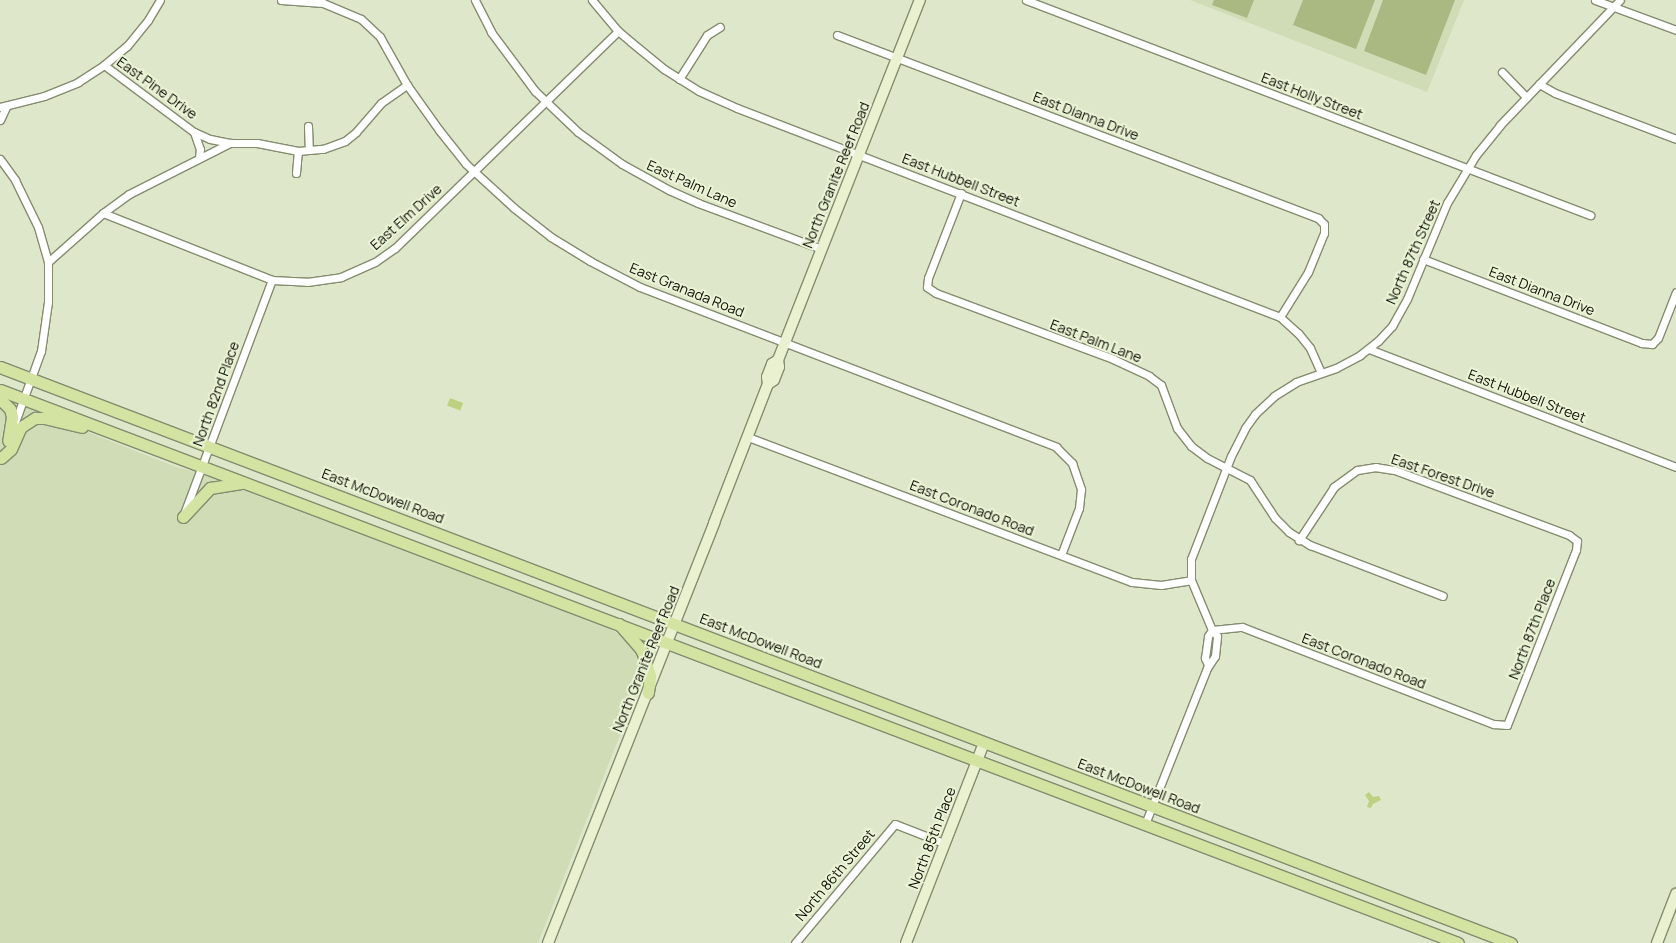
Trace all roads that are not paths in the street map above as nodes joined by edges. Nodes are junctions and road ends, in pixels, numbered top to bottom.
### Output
1 (160, 0) edge
2 (281, 0) edge
3 (475, 0) edge
4 (592, 0) edge
5 (920, 0) edge
6 (1026, 0) edge
7 (1595, 0) edge
8 (1620, 0) edge
9 (1614, 7) junction
10 (720, 27) dead end
11 (1676, 30) edge
12 (618, 31) junction
13 (837, 35) dead end
14 (897, 58) junction
15 (104, 65) junction
16 (1502, 72) dead end
17 (679, 79) junction
18 (1539, 84) junction
19 (408, 85) junction
20 (1526, 97) junction
21 (545, 101) junction
22 (3, 107) edge
23 (0, 120) edge
24 (308, 126) dead end
25 (194, 132) junction
26 (1676, 139) edge
27 (230, 143) junction
28 (309, 150) junction
29 (298, 151) junction
30 (859, 155) junction
31 (199, 158) junction
32 (0, 159) edge
33 (1467, 168) junction
34 (474, 172) junction
35 (296, 173) dead end
36 (961, 194) junction
37 (103, 214) junction
38 (1590, 215) dead end
39 (822, 249) junction
40 (1423, 259) junction
41 (48, 262) junction
42 (272, 280) junction
43 (1676, 292) edge
44 (1280, 316) junction
45 (785, 343) junction
46 (1369, 349) junction
47 (0, 367) edge
48 (1321, 373) junction
49 (31, 379) junction
50 (0, 390) edge
51 (24, 398) junction
52 (0, 399) edge
53 (748, 437) junction
54 (133, 440) junction
55 (8, 441) junction
56 (210, 447) junction
57 (0, 459) edge
58 (203, 466) junction
59 (1676, 466) edge
60 (1227, 467) junction
61 (248, 483) junction
62 (183, 517) joint
63 (452, 539) junction
64 (1299, 540) junction
65 (1577, 541) joint
66 (1061, 555) junction
67 (444, 557) junction
68 (1191, 580) junction
69 (1443, 596) dead end
70 (618, 623) junction
71 (675, 624) junction
72 (1212, 630) junction
73 (668, 642) junction
74 (648, 693) junction
75 (875, 701) junction
76 (869, 718) junction
77 (1507, 725) joint
78 (984, 743) junction
79 (977, 760) junction
80 (1152, 806) junction
81 (1145, 824) junction
82 (944, 843) junction
83 (1256, 846) junction
84 (1250, 864) junction
85 (1676, 894) edge
86 (1426, 911) junction
87 (1418, 928) junction
88 (548, 943) edge
89 (795, 943) edge
90 (906, 943) edge
91 (1458, 943) edge
92 (1511, 943) edge
93 (1657, 943) edge

1 - 15 street
2 - 19 street, East Granada Road
3 - 21 street, East Palm Lane
4 - 12 street, East Hubbell Street
5 - 14 street, North Granite Reef Road
6 - 33 street, East Holly Street
7 - 9 street
8 - 9 street, North 87th Street
9 - 11 street
9 - 18 street, North 87th Street
10 - 17 street
12 - 17 street, East Hubbell Street
12 - 21 street, East Elm Drive
13 - 14 street, East Dianna Drive
14 - 30 street, North Granite Reef Road
14 - 44 street, East Dianna Drive
15 - 22 street
15 - 25 street, East Pine Drive
16 - 20 street
17 - 30 street, East Hubbell Street
18 - 20 street, North 87th Street
18 - 26 street
19 - 28 street, East Pine Drive
19 - 34 street, East Granada Road
20 - 33 street, North 87th Street
21 - 34 street, East Elm Drive
21 - 39 street, East Palm Lane
22 - 23 street
24 - 28 street
25 - 27 street, East Pine Drive
25 - 31 street, East Pine Drive
27 - 29 street, East Pine Drive
27 - 31 street
28 - 29 street, East Pine Drive
29 - 35 street
30 - 36 street, East Hubbell Street
30 - 39 street, North Granite Reef Road
31 - 37 street
32 - 41 street
33 - 38 street, East Holly Street
33 - 40 street, North 87th Street
34 - 42 street, East Elm Drive
34 - 45 street, East Granada Road
36 - 44 street, East Hubbell Street
36 - 60 street, East Palm Lane
37 - 41 street
37 - 42 street, East Elm Drive
39 - 45 street, North Granite Reef Road
40 - 43 street, East Dianna Drive
40 - 46 street, North 87th Street
41 - 49 street
42 - 56 street, North 82nd Place
44 - 48 street, East Hubbell Street
45 - 53 street, North Granite Reef Road
45 - 66 street, East Granada Road
46 - 48 street, North 87th Street
46 - 59 street, East Hubbell Street
47 - 49 main road, East McDowell Road
48 - 60 street, North 87th Street
49 - 51 street
49 - 56 main road, East McDowell Road
50 - 51 main road
51 - 54 main road
51 - 55 street
52 - 55 main road
53 - 66 street, East Coronado Road
53 - 71 street, North Granite Reef Road
54 - 57 main road
54 - 58 main road
55 - 57 street
56 - 58 street, North 82nd Place
56 - 63 main road, East McDowell Road
58 - 61 main road
58 - 62 street, North 82nd Place
60 - 64 street, East Palm Lane
60 - 68 street, North 87th Street
61 - 62 main road
61 - 67 main road
63 - 67 main road
63 - 71 main road, East McDowell Road
64 - 65 street, East Forest Drive
64 - 69 street, East Palm Lane
65 - 77 street, North 87th Place
66 - 68 street, East Coronado Road
67 - 70 main road
68 - 72 street, North 87th Street
70 - 73 main road
70 - 74 main road
71 - 73 street, North Granite Reef Road
71 - 75 main road, East McDowell Road
72 - 77 street, East Coronado Road
72 - 80 street, North 87th Street
73 - 74 street, North Granite Reef Road
73 - 76 main road
74 - 88 street, North Granite Reef Road
75 - 76 main road
75 - 78 main road, East McDowell Road
76 - 79 main road
78 - 79 street, North 85th Place
78 - 80 main road, East McDowell Road
79 - 81 main road
79 - 82 street, North 85th Place
80 - 81 street, North 87th Street
80 - 83 main road, East McDowell Road
81 - 84 main road
82 - 89 street, North 86th Street
82 - 90 street, North 85th Place
83 - 84 main road
83 - 86 main road, East McDowell Road
84 - 87 main road
85 - 93 street
86 - 87 main road
86 - 92 main road, East McDowell Road
87 - 91 main road

